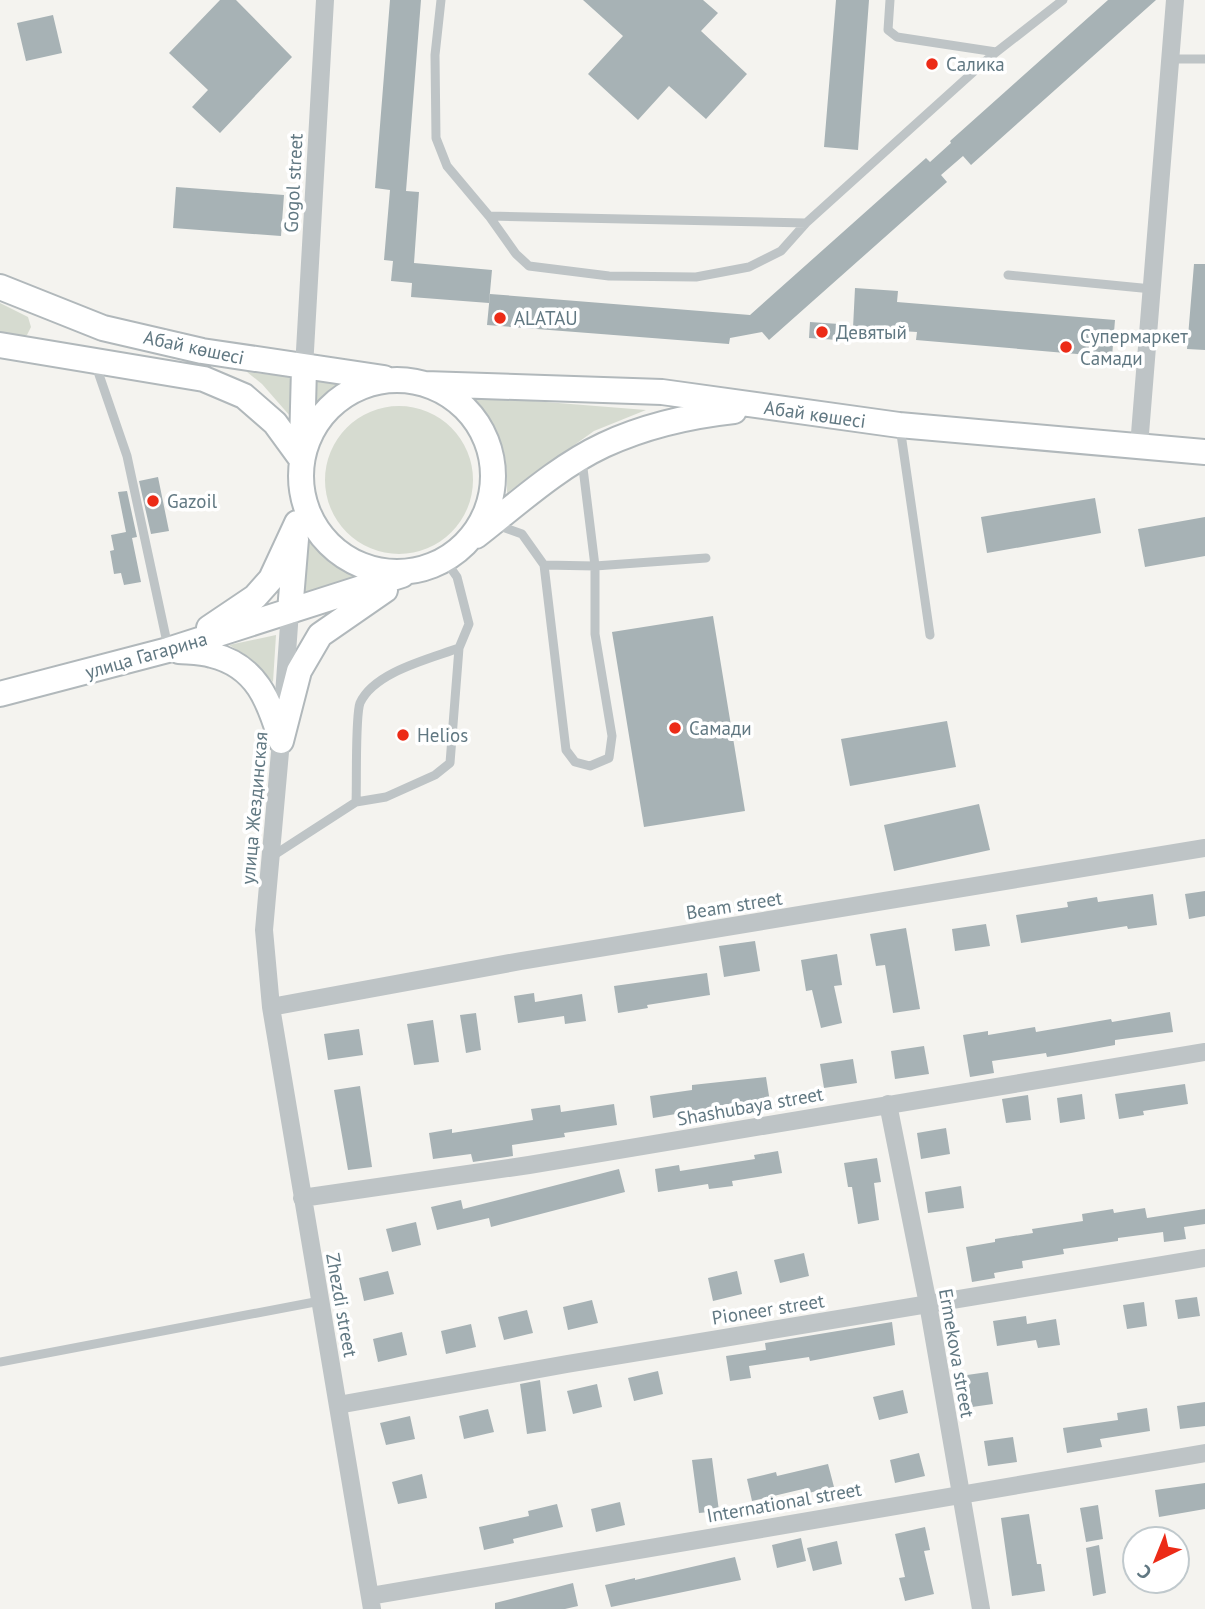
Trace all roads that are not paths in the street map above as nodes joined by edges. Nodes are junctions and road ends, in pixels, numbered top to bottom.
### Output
1 (325, 0) edge
2 (440, 0) edge
3 (890, 0) edge
4 (1063, 0) edge
5 (1175, 0) edge
6 (996, 52) junction
7 (1171, 59) junction
8 (1205, 59) edge
9 (489, 216) junction
10 (806, 223) junction
11 (1008, 275) dead end
12 (0, 288) edge
13 (1152, 289) junction
14 (0, 345) edge
15 (95, 361) junction
16 (304, 368) junction
17 (395, 380) junction
18 (425, 384) junction
19 (766, 407) junction
20 (899, 425) junction
21 (1139, 446) junction
22 (1205, 452) edge
23 (582, 458) junction
24 (301, 469) junction
25 (297, 523) junction
26 (492, 524) junction
27 (454, 553) junction
28 (706, 558) dead end
29 (544, 565) junction
30 (595, 566) junction
31 (419, 570) junction
32 (290, 611) junction
33 (930, 635) dead end
34 (459, 648) junction
35 (168, 650) junction
36 (0, 694) edge
37 (281, 741) junction
38 (356, 802) junction
39 (1205, 848) edge
40 (271, 857) junction
41 (271, 1007) junction
42 (1205, 1052) edge
43 (888, 1104) junction
44 (302, 1198) junction
45 (1205, 1258) edge
46 (320, 1301) junction
47 (928, 1304) junction
48 (0, 1362) edge
49 (338, 1405) junction
50 (1205, 1453) edge
51 (959, 1493) junction
52 (371, 1602) edge
53 (981, 1609) edge

1 - 16 street, Gogol street
2 - 9 lane
3 - 6 lane
4 - 6 lane
5 - 7 street
6 - 10 lane
7 - 8 lane
7 - 13 street
9 - 10 lane
9 - 10 lane
11 - 13 lane
12 - 16 main road, Абай көшесі
13 - 21 street
14 - 15 main road, Абай көшесі
15 - 24 main road, Абай көшесі
15 - 35 lane
16 - 17 main road, Абай көшесі
16 - 24 main road
17 - 18 main road
17 - 24 main road
18 - 19 main road, Абай көшесі
18 - 27 main road
19 - 20 main road, Абай көшесі
19 - 23 main road
20 - 21 main road, Абай көшесі
20 - 33 lane
21 - 22 main road, Абай көшесі
23 - 26 main road
23 - 30 lane
24 - 25 main road
24 - 31 main road
25 - 32 main road
25 - 35 main road
26 - 27 main road
26 - 29 lane
27 - 31 main road
27 - 34 lane
28 - 30 lane
29 - 30 lane
29 - 30 lane
31 - 32 main road, улица Гагарина
31 - 37 main road
32 - 35 main road, улица Гагарина
32 - 37 street, улица Жездинская
34 - 38 lane
34 - 38 lane
35 - 36 main road, улица Гагарина
35 - 37 main road
37 - 40 street, улица Жездинская
38 - 40 lane
39 - 41 street, Beam street
40 - 41 street, улица Жездинская
41 - 44 street, Zhezdi street
42 - 43 street, Shashubaya street
43 - 44 street, Shashubaya street
43 - 47 street, Ermekova street
44 - 46 street, Zhezdi street
45 - 47 street, Pioneer street
46 - 48 lane
46 - 49 street, Zhezdi street
47 - 49 street, Pioneer street
47 - 51 street, Ermekova street
49 - 52 street, Zhezdi street
50 - 51 street, International street
51 - 52 street, International street
51 - 53 street, Ermekova street

